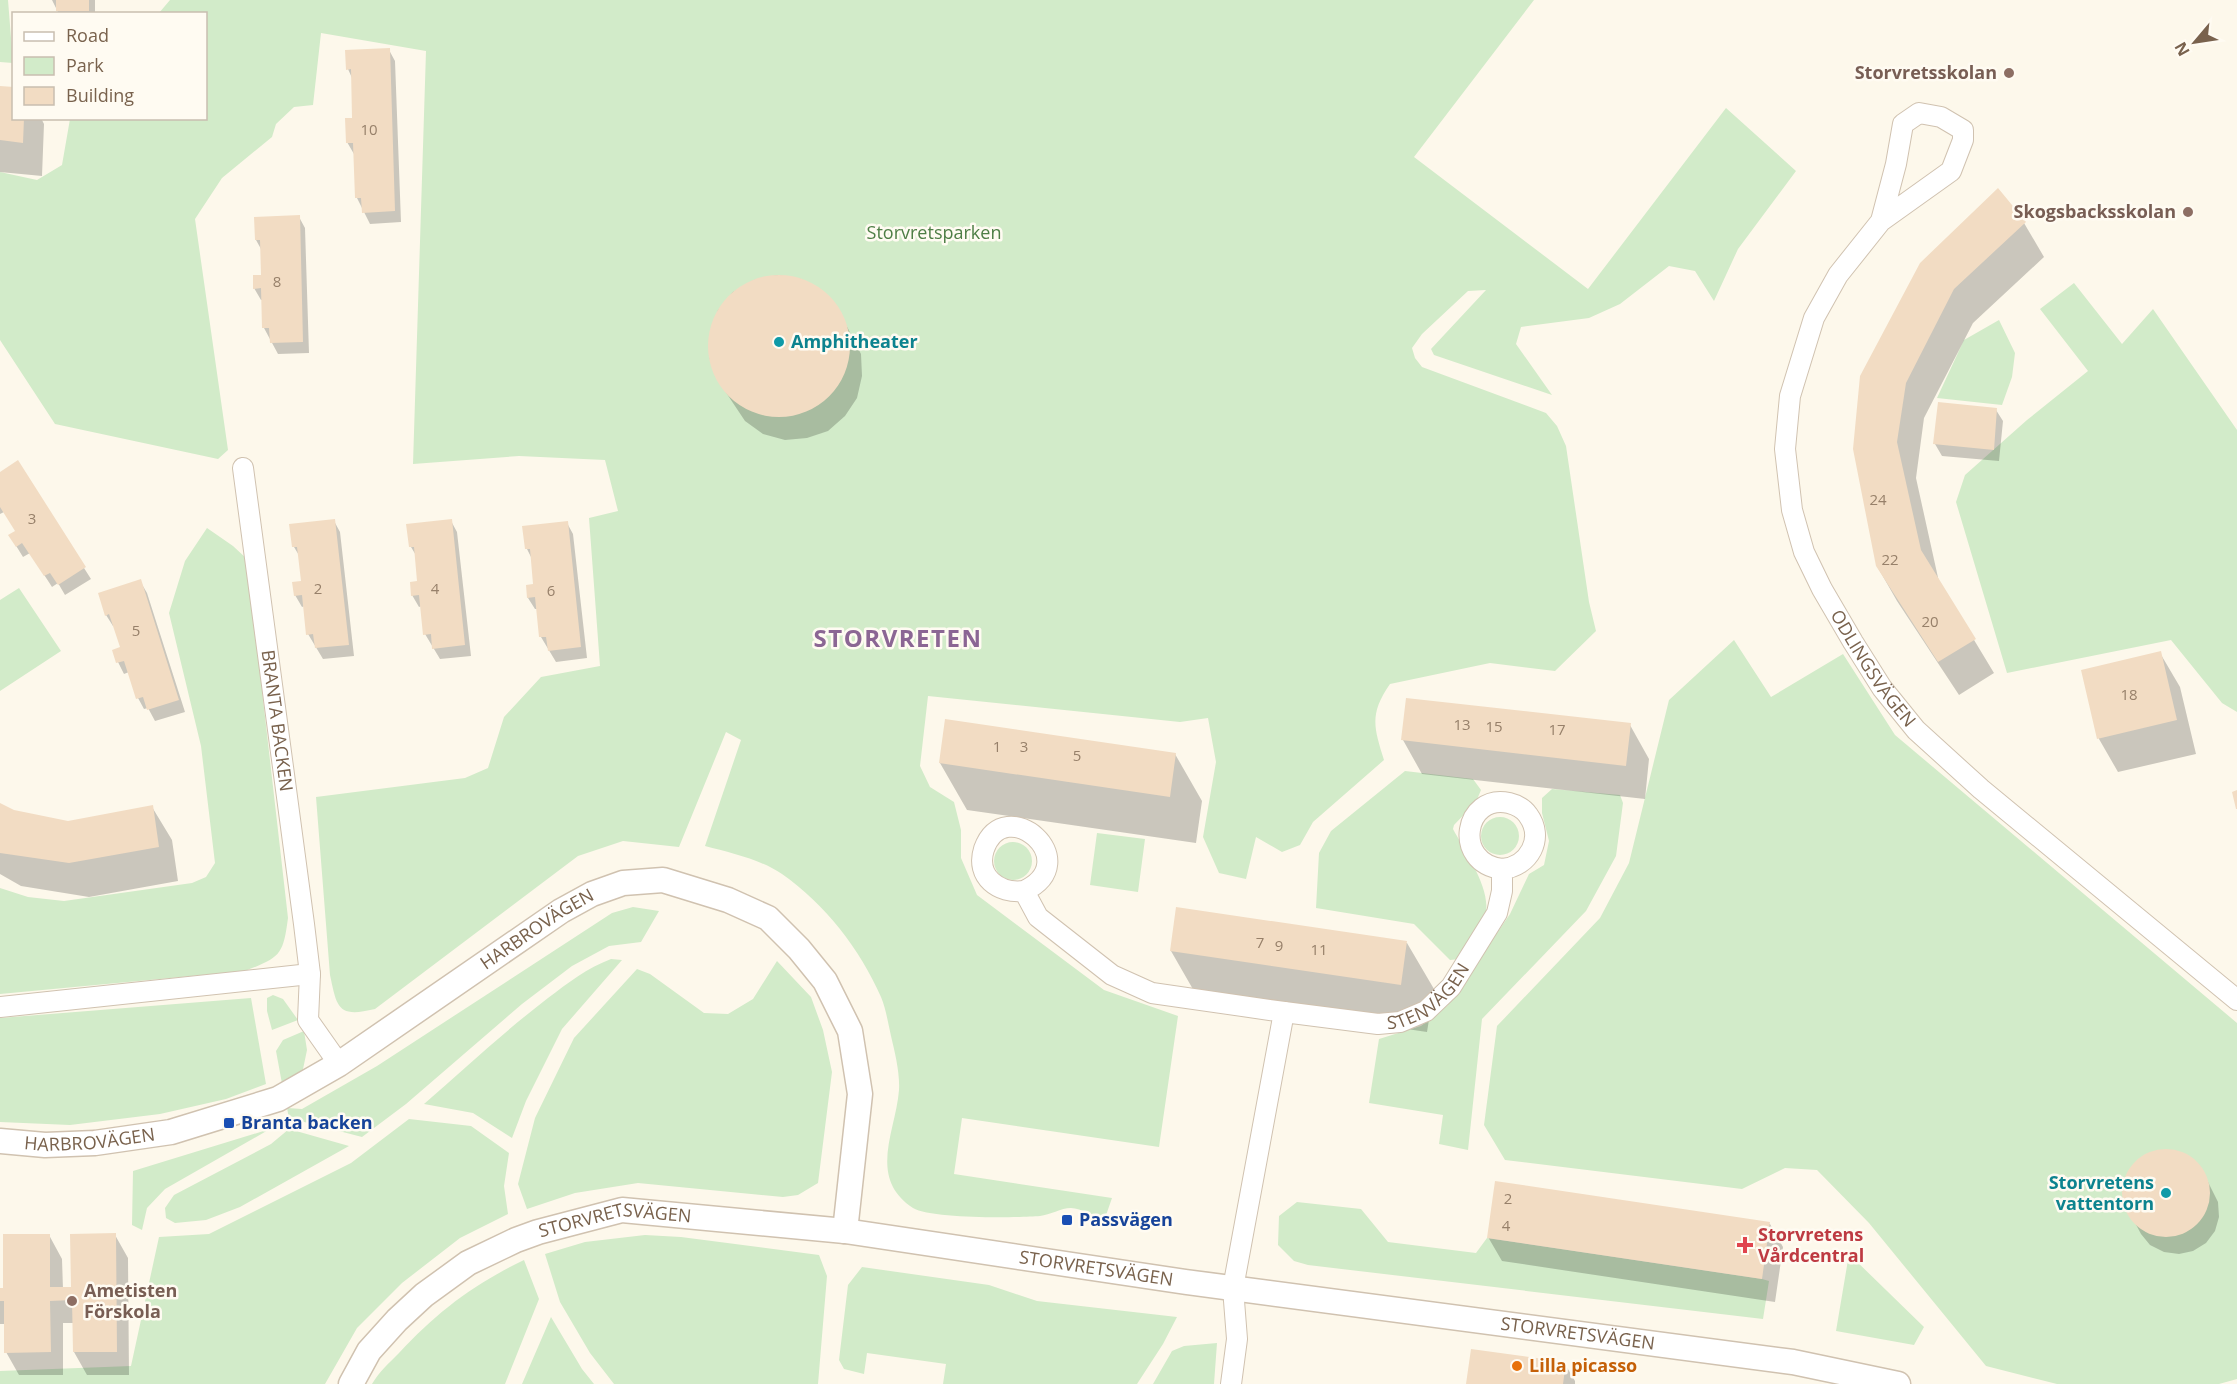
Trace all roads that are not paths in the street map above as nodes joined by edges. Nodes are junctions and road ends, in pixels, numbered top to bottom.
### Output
1 (1881, 221) junction
2 (243, 468) dead end
3 (1502, 869) dead end
4 (1024, 891) dead end
5 (310, 974) junction
6 (2237, 1000) edge
7 (0, 1007) edge
8 (1284, 1012) junction
9 (339, 1064) junction
10 (0, 1141) edge
11 (846, 1231) junction
12 (1233, 1288) junction
13 (351, 1384) edge
14 (1231, 1384) edge
15 (1898, 1384) edge

1 - 1 street, ODLINGSVÄGEN
1 - 6 street, ODLINGSVÄGEN
2 - 5 street, BRANTA BACKEN
3 - 8 street, STENVÄGEN
4 - 8 street, STENVÄGEN
5 - 7 street
5 - 9 street, BRANTA BACKEN
8 - 12 street
9 - 10 street, HARBROVÄGEN
9 - 11 street, HARBROVÄGEN
11 - 12 street, STORVRETSVÄGEN
11 - 13 street, STORVRETSVÄGEN
12 - 14 street
12 - 15 street, STORVRETSVÄGEN

